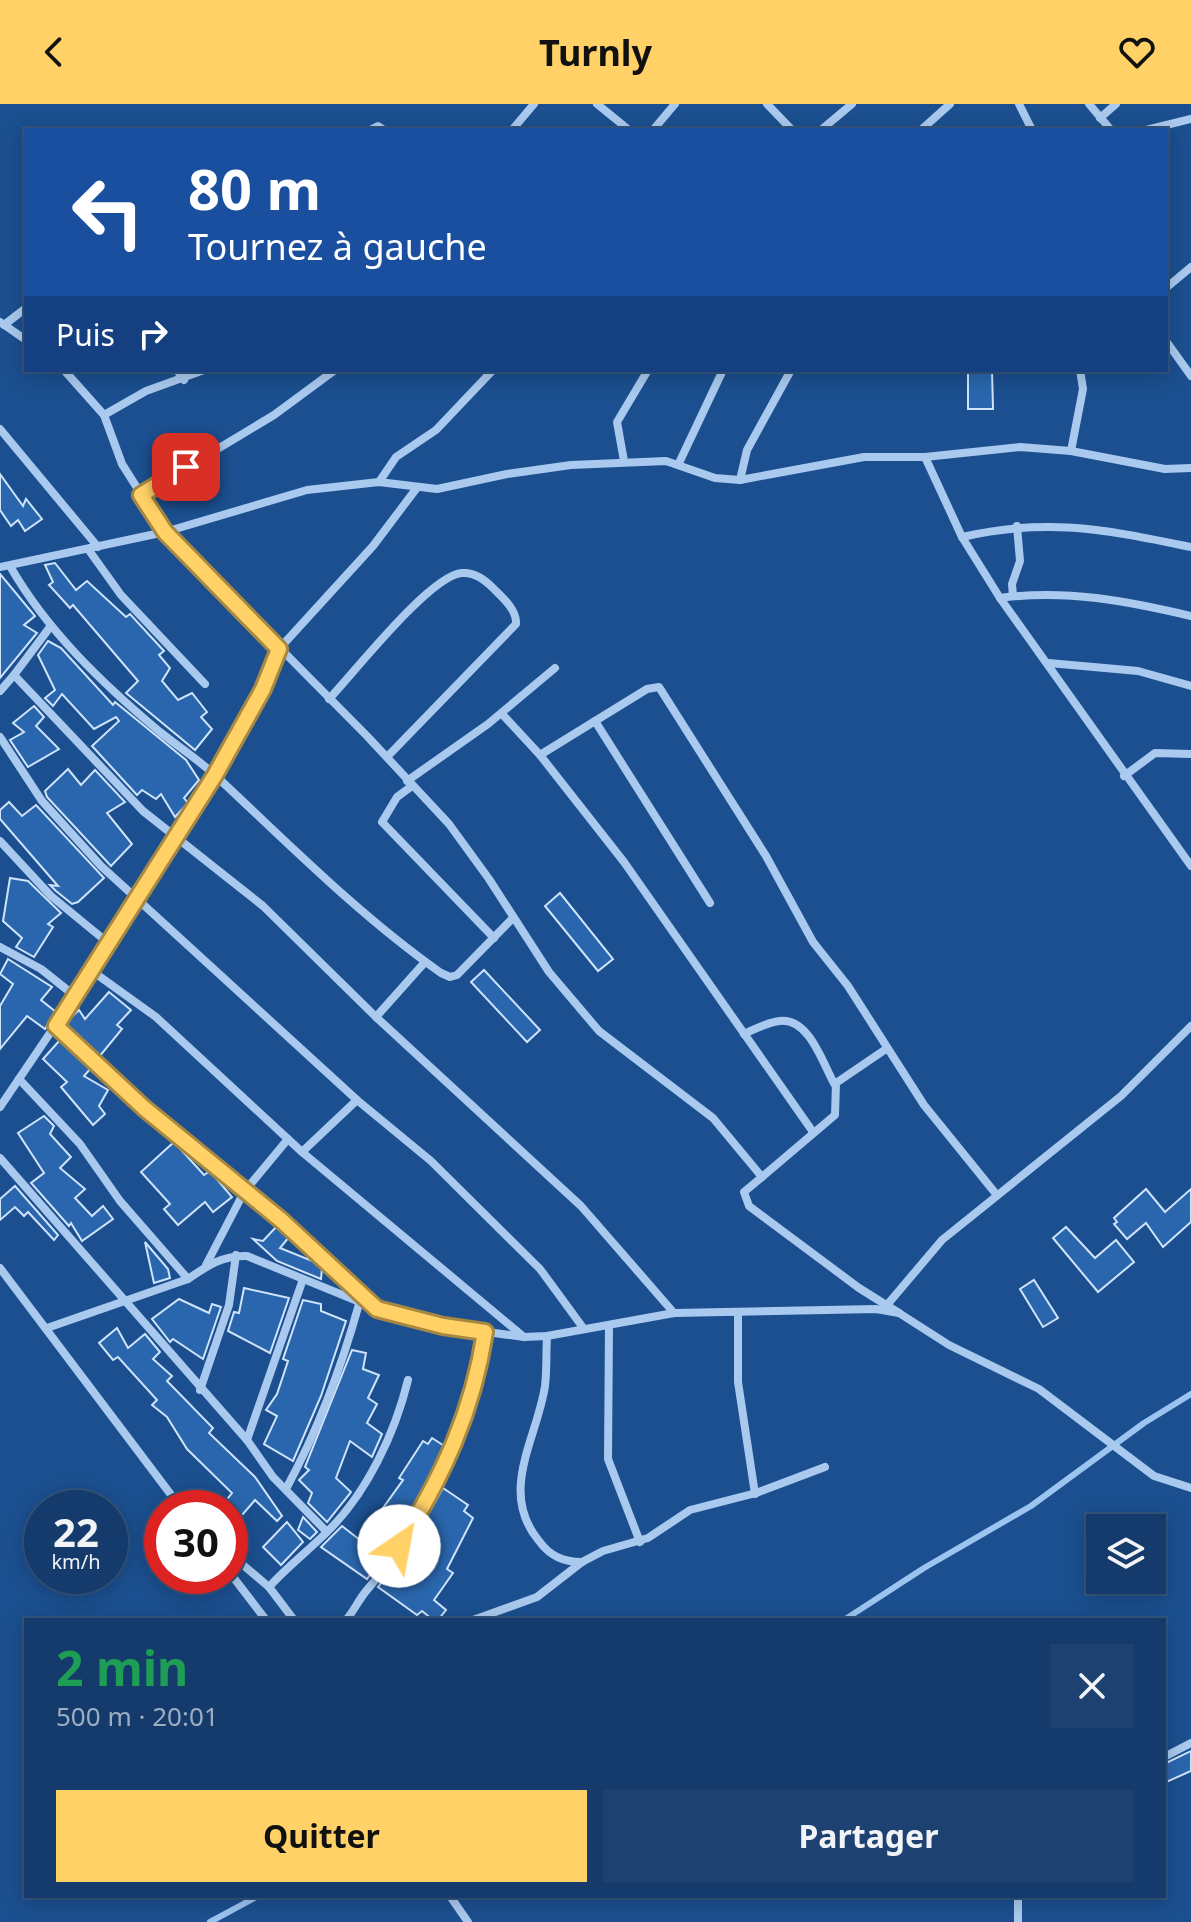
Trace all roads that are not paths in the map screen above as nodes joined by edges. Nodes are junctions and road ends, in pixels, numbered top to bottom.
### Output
1 (534, 104) edge
2 (597, 104) edge
3 (675, 104) edge
4 (767, 104) edge
5 (852, 104) edge
6 (950, 104) edge
7 (1019, 104) edge
8 (1089, 104) edge
9 (1116, 104) edge
10 (1100, 118) junction
11 (1191, 119) edge
12 (514, 128) edge
13 (627, 128) edge
14 (655, 128) edge
15 (790, 128) edge
16 (823, 128) edge
17 (923, 128) edge
18 (1031, 128) edge
19 (1109, 128) edge
20 (1154, 128) edge
21 (1191, 267) edge
22 (1168, 286) edge
23 (24, 309) edge
24 (2, 324) edge
25 (24, 339) edge
26 (1168, 344) edge
27 (66, 372) edge
28 (178, 372) edge
29 (200, 372) edge
30 (332, 372) edge
31 (491, 372) edge
32 (647, 372) edge
33 (722, 372) edge
34 (790, 372) edge
35 (1080, 372) edge
36 (1191, 376) edge
37 (184, 380) junction
38 (104, 415) junction
39 (0, 429) edge
40 (1071, 451) junction
41 (925, 457) junction
42 (624, 461) junction
43 (679, 463) junction
44 (1191, 468) edge
45 (740, 480) junction
46 (379, 482) junction
47 (416, 489) junction
48 (141, 495) junction
49 (1017, 526) junction
50 (165, 532) junction
51 (962, 537) junction
52 (1191, 547) edge
53 (93, 548) junction
54 (5, 567) edge
55 (1013, 596) junction
56 (1000, 598) junction
57 (1191, 616) edge
58 (50, 627) junction
59 (279, 649) junction
60 (1049, 663) junction
61 (555, 668) dead end
62 (14, 675) junction
63 (205, 684) dead end
64 (1191, 686) edge
65 (0, 691) edge
66 (329, 699) junction
67 (502, 714) junction
68 (595, 721) junction
69 (0, 737) edge
70 (1191, 754) edge
71 (540, 755) junction
72 (387, 757) junction
73 (215, 775) junction
74 (1124, 776) junction
75 (410, 784) junction
76 (175, 837) junction
77 (0, 841) edge
78 (1191, 866) edge
79 (134, 900) junction
80 (710, 903) dead end
81 (513, 918) junction
82 (494, 938) junction
83 (107, 942) junction
84 (0, 947) edge
85 (425, 962) junction
86 (92, 971) junction
87 (75, 996) junction
88 (376, 1017) junction
89 (56, 1026) junction
90 (1191, 1026) edge
91 (744, 1034) junction
92 (886, 1049) junction
93 (19, 1079) junction
94 (835, 1085) junction
95 (357, 1100) junction
96 (0, 1107) edge
97 (813, 1132) junction
98 (288, 1139) junction
99 (302, 1152) junction
100 (0, 1158) edge
101 (762, 1177) junction
102 (244, 1192) junction
103 (996, 1194) junction
104 (236, 1255) junction
105 (206, 1266) junction
106 (0, 1268) edge
107 (188, 1279) junction
108 (302, 1282) junction
109 (123, 1301) junction
110 (359, 1304) junction
111 (887, 1305) junction
112 (377, 1309) junction
113 (674, 1313) junction
114 (899, 1313) junction
115 (738, 1314) junction
116 (609, 1326) junction
117 (47, 1328) junction
118 (584, 1329) junction
119 (485, 1332) junction
120 (547, 1336) junction
121 (524, 1337) junction
122 (408, 1380) dead end
123 (200, 1390) junction
124 (247, 1440) junction
125 (825, 1467) dead end
126 (1191, 1488) edge
127 (286, 1489) junction
128 (168, 1490) edge
129 (755, 1494) junction
130 (327, 1532) junction
131 (640, 1542) junction
132 (582, 1562) junction
133 (248, 1569) edge
134 (269, 1587) junction
135 (246, 1594) edge
136 (264, 1618) edge
137 (292, 1618) edge
138 (347, 1618) edge
139 (479, 1618) edge
140 (1191, 1743) edge
141 (1166, 1756) edge
142 (451, 1898) edge
143 (1018, 1898) edge
144 (468, 1922) edge
145 (1018, 1922) edge

1 - 12 street
2 - 13 street
3 - 14 street
4 - 15 street
5 - 16 street
6 - 17 street
7 - 18 street
8 - 10 street
9 - 10 street
10 - 19 street
11 - 20 street
21 - 22 street
23 - 24 street
24 - 25 street
26 - 36 street
27 - 38 street
28 - 37 street
29 - 37 street
30 - 48 street
31 - 46 street
32 - 42 street
33 - 43 street
34 - 45 street
35 - 40 street
37 - 38 street
38 - 48 street
39 - 53 street
40 - 41 street
40 - 44 street
41 - 45 street
41 - 51 street
42 - 43 street
42 - 47 street
43 - 45 street
46 - 47 street
46 - 50 street
47 - 59 street
48 - 50 street
49 - 51 street
49 - 52 street
49 - 55 street
50 - 53 street
50 - 59 street
51 - 56 street
53 - 54 street
53 - 63 street
54 - 58 street
55 - 56 street
55 - 57 street
56 - 60 street
58 - 62 street
58 - 73 street
59 - 66 street
59 - 73 street
60 - 64 street
60 - 74 street
61 - 67 street
62 - 65 street
62 - 76 street
66 - 72 street
66 - 72 street
67 - 71 street
67 - 75 street
68 - 71 street
68 - 80 street
68 - 92 street
69 - 79 street
70 - 74 street
71 - 91 street
72 - 75 street
73 - 76 street
73 - 85 street
74 - 78 street
75 - 81 street
75 - 82 street
76 - 79 street
76 - 88 street
77 - 83 street
79 - 83 street
79 - 95 street
81 - 82 street
81 - 101 street
82 - 85 street
83 - 86 street
84 - 87 street
85 - 88 street
86 - 87 street
86 - 98 street
87 - 89 street
88 - 113 street
89 - 93 street
89 - 102 street
90 - 103 street
91 - 94 street
91 - 97 street
92 - 94 street
92 - 103 street
93 - 96 street
93 - 107 street
94 - 97 street
95 - 99 street
95 - 118 street
97 - 101 street
98 - 99 street
98 - 102 street
99 - 121 street
100 - 109 street
101 - 111 street
102 - 105 street
102 - 112 street
103 - 111 street
104 - 105 street
104 - 108 street
104 - 123 street
105 - 107 street
106 - 117 street
107 - 109 street
108 - 110 street
108 - 124 street
109 - 117 street
109 - 123 street
110 - 112 street
110 - 127 street
111 - 114 street
112 - 119 street
113 - 115 street
113 - 116 street
114 - 115 street
114 - 126 street
115 - 129 street
116 - 118 street
116 - 131 street
117 - 128 street
118 - 120 street
119 - 121 street
119 - 138 street
120 - 121 street
120 - 132 street
122 - 130 street
123 - 124 street
124 - 127 street
125 - 129 street
127 - 130 street
129 - 131 street
130 - 134 street
131 - 132 street
132 - 139 street
133 - 134 street
134 - 137 street
135 - 136 street
140 - 141 street
142 - 144 street
143 - 145 street

